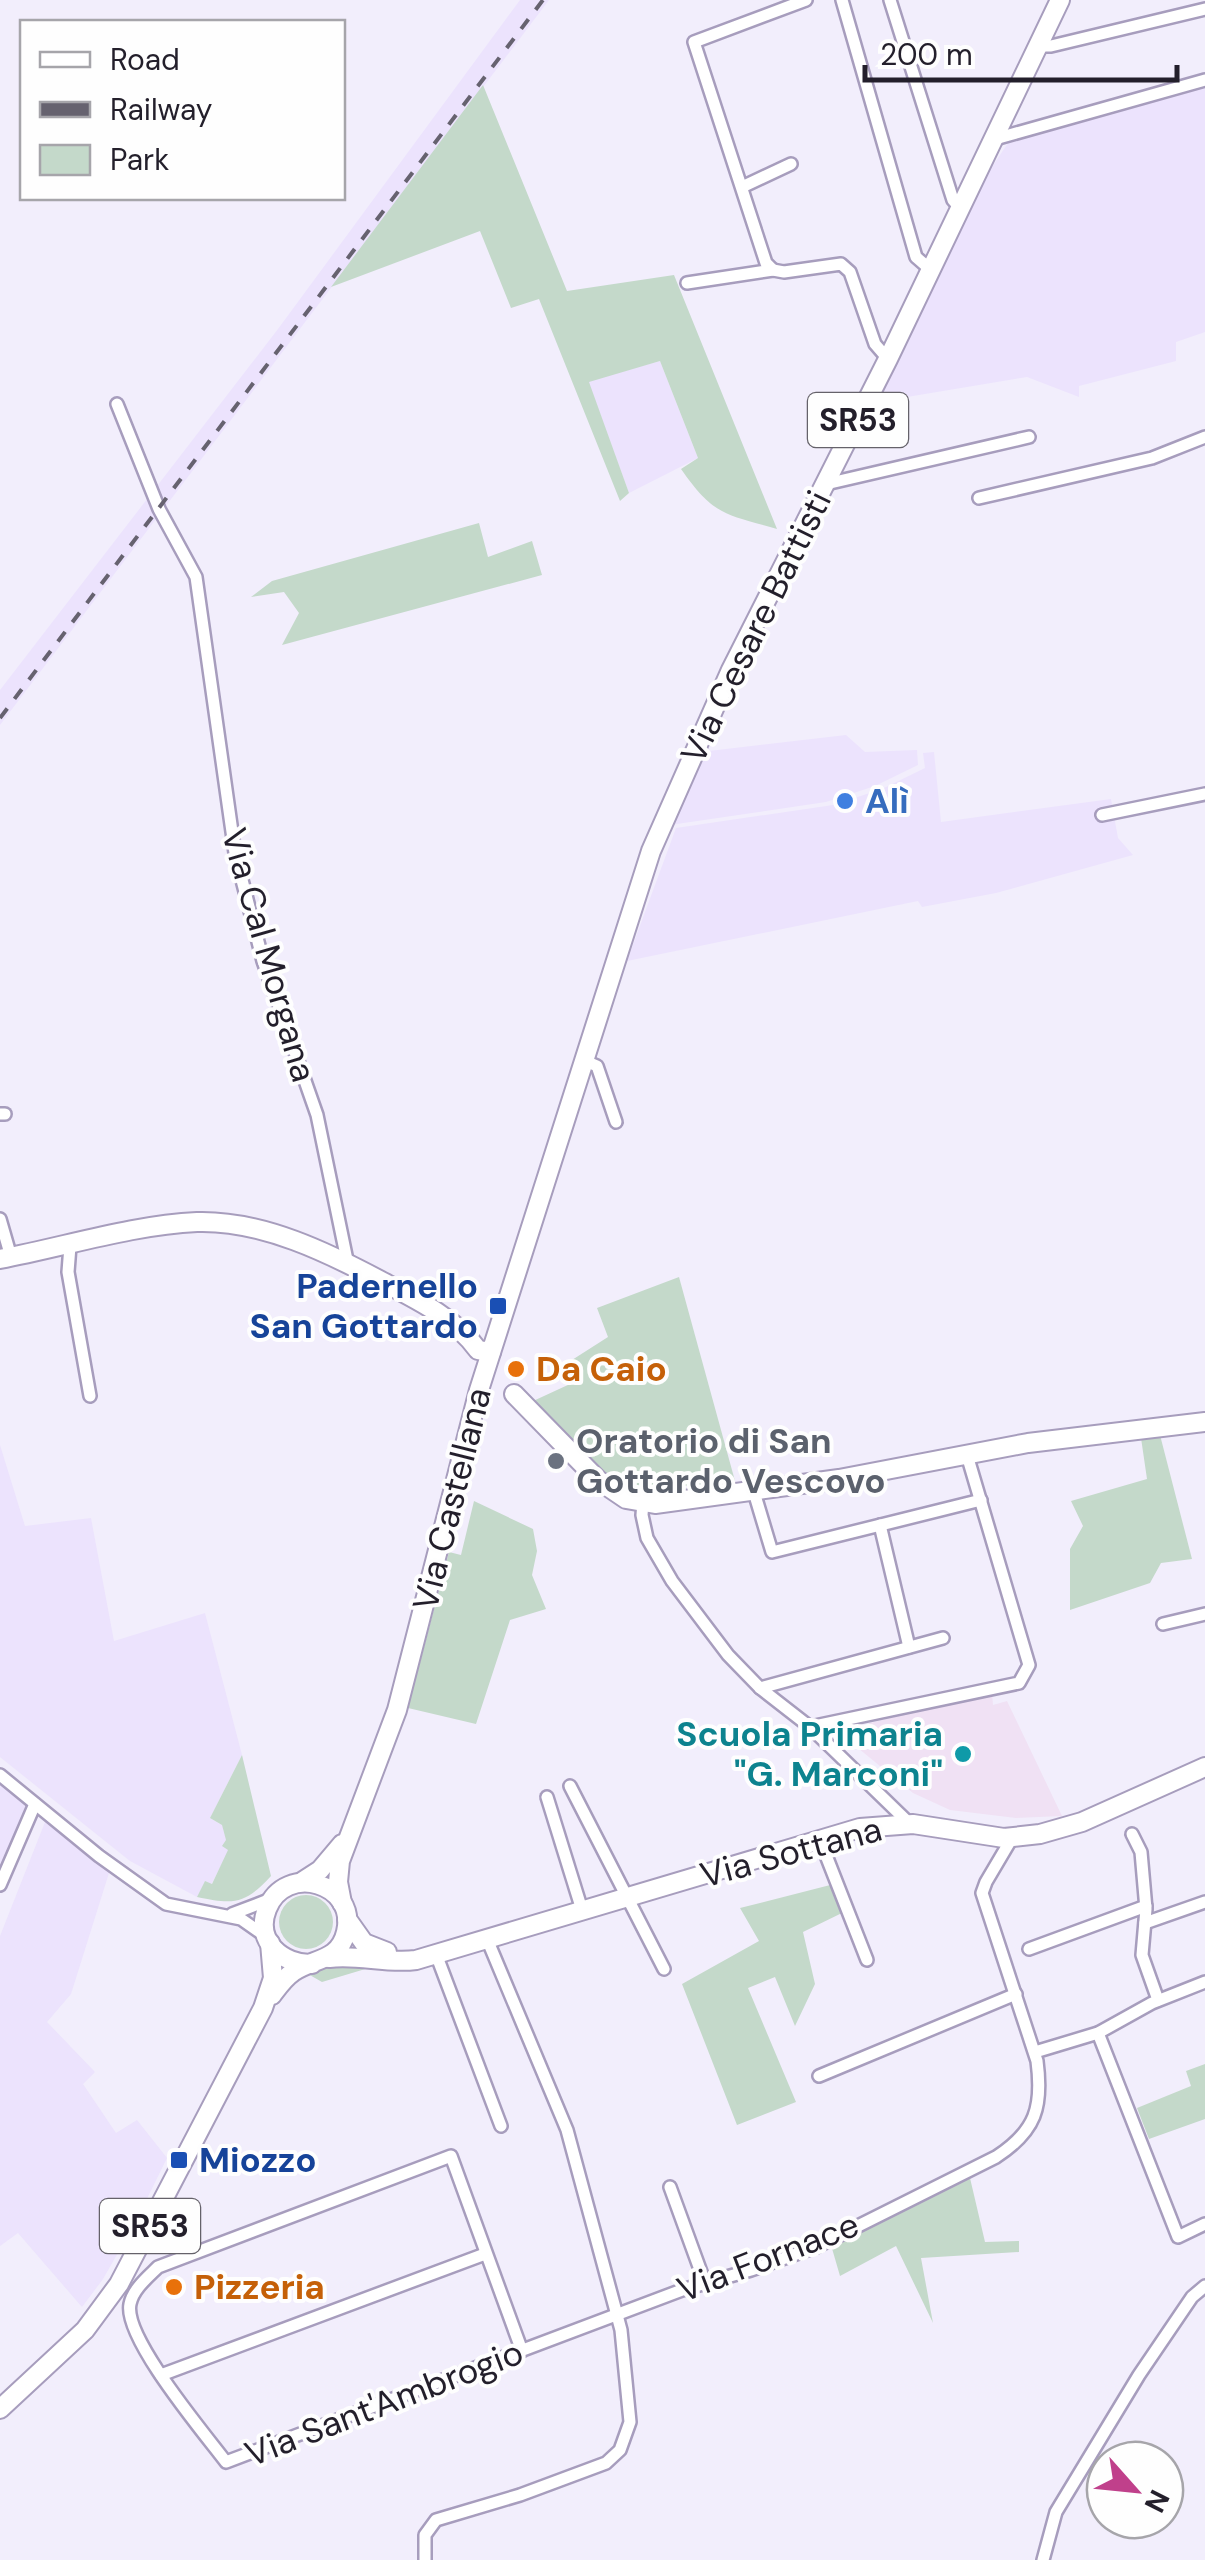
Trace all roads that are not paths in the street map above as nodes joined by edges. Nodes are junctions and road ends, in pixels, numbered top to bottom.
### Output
1 (806, 0) edge
2 (842, 0) edge
3 (890, 0) edge
4 (1060, 0) edge
5 (1205, 9) edge
6 (1039, 46) junction
7 (1205, 80) edge
8 (995, 139) junction
9 (791, 164) dead end
10 (742, 187) junction
11 (961, 210) junction
12 (773, 270) junction
13 (931, 270) junction
14 (688, 284) dead end
15 (888, 359) junction
16 (117, 404) dead end
17 (1030, 437) dead end
18 (1205, 437) edge
19 (826, 484) junction
20 (979, 498) dead end
21 (1205, 794) edge
22 (1102, 815) dead end
23 (641, 880) joint
24 (582, 1060) junction
25 (616, 1122) dead end
26 (0, 1219) edge
27 (70, 1246) junction
28 (5, 1258) edge
29 (356, 1267) junction
30 (469, 1337) junction
31 (491, 1352) junction
32 (479, 1390) junction
33 (514, 1394) dead end
34 (90, 1396) dead end
35 (1205, 1422) edge
36 (967, 1456) junction
37 (754, 1492) junction
38 (982, 1500) junction
39 (643, 1502) junction
40 (880, 1525) junction
41 (1205, 1614) edge
42 (1162, 1624) dead end
43 (943, 1638) dead end
44 (909, 1647) junction
45 (760, 1688) junction
46 (810, 1728) junction
47 (1205, 1766) edge
48 (0, 1774) edge
49 (570, 1786) dead end
50 (546, 1797) dead end
51 (35, 1804) junction
52 (910, 1824) junction
53 (350, 1831) junction
54 (1132, 1834) dead end
55 (1012, 1838) junction
56 (820, 1840) junction
57 (303, 1882) junction
58 (0, 1885) edge
59 (274, 1896) junction
60 (628, 1896) junction
61 (1205, 1902) edge
62 (1146, 1906) junction
63 (582, 1910) junction
64 (345, 1911) junction
65 (218, 1915) junction
66 (1144, 1923) junction
67 (488, 1939) junction
68 (268, 1941) junction
69 (1029, 1950) dead end
70 (434, 1954) junction
71 (867, 1960) dead end
72 (320, 1961) junction
73 (664, 1969) dead end
74 (1205, 1982) edge
75 (1016, 1994) junction
76 (1158, 2000) junction
77 (263, 2008) junction
78 (1098, 2033) junction
79 (1035, 2052) junction
80 (819, 2076) dead end
81 (501, 2126) dead end
82 (670, 2187) dead end
83 (1205, 2224) edge
84 (485, 2254) junction
85 (705, 2284) junction
86 (1205, 2286) edge
87 (124, 2294) junction
88 (618, 2316) junction
89 (522, 2351) junction
90 (161, 2375) junction
91 (0, 2409) edge
92 (425, 2560) edge
93 (1043, 2560) edge

1 - 10 street
2 - 13 street
3 - 11 street
4 - 6 main road, Via Cesare Battisti / SR53
5 - 6 street
6 - 8 main road, Via Cesare Battisti / SR53
7 - 8 street
8 - 11 main road, Via Cesare Battisti / SR53
9 - 10 street
10 - 12 street
11 - 13 main road, Via Cesare Battisti / SR53
12 - 14 street
12 - 15 street
13 - 15 main road, Via Cesare Battisti / SR53
15 - 19 main road, Via Cesare Battisti / SR53
16 - 29 street, Via Cal Morgana
17 - 19 street
18 - 20 street
19 - 23 main road, Via Cesare Battisti / SR53
21 - 22 street
23 - 24 main road, Via Castellana / SR53
24 - 25 street
24 - 31 main road, Via Castellana / SR53
26 - 28 street
27 - 28 main road
27 - 29 main road
27 - 34 street
29 - 30 main road
30 - 31 main road
30 - 32 main road
31 - 32 main road, Via Castellana / SR53
32 - 53 main road, Via Castellana / SR53
33 - 39 main road
35 - 36 main road
36 - 37 main road
36 - 38 street
37 - 39 main road
37 - 40 street
38 - 40 street
38 - 46 street
39 - 45 street
40 - 44 street
41 - 42 street
43 - 44 street
44 - 45 street
45 - 46 street
46 - 52 street
47 - 55 main road, Via Sottana
48 - 51 street
49 - 60 street
50 - 63 street
51 - 58 street
51 - 65 street
52 - 55 main road, Via Sottana
52 - 56 main road, Via Sottana
53 - 57 main road, Via Castellana / SR53
53 - 64 main road, Via Castellana / SR53
54 - 62 street
55 - 75 street, Via Fornace
56 - 60 main road, Via Sottana
56 - 71 street
57 - 59 main road, SR53
57 - 64 main road
59 - 65 street
59 - 68 main road, SR53
60 - 63 main road, Via Sottana
60 - 73 street
61 - 66 street
62 - 66 street
62 - 69 street
63 - 67 main road, Via Sottana
64 - 70 main road, Via Sottana
64 - 72 main road, SR53
65 - 68 street
66 - 76 street
67 - 70 main road, Via Sottana
67 - 88 street
68 - 72 main road
68 - 77 main road, SR53
70 - 72 main road, Via Sottana
70 - 81 street
72 - 77 main road, SR53
74 - 76 street
75 - 79 street, Via Fornace
75 - 80 street
76 - 78 street
77 - 87 main road, SR53
78 - 79 street
78 - 83 street
79 - 85 street, Via Fornace
82 - 85 street
84 - 87 street
84 - 89 street
84 - 90 street
85 - 88 street, Via Fornace
86 - 93 street
87 - 90 street, Via Sant'Ambrogio
87 - 91 main road, SR53
88 - 89 street, Via Sant'Ambrogio
88 - 92 street
89 - 90 street, Via Sant'Ambrogio

